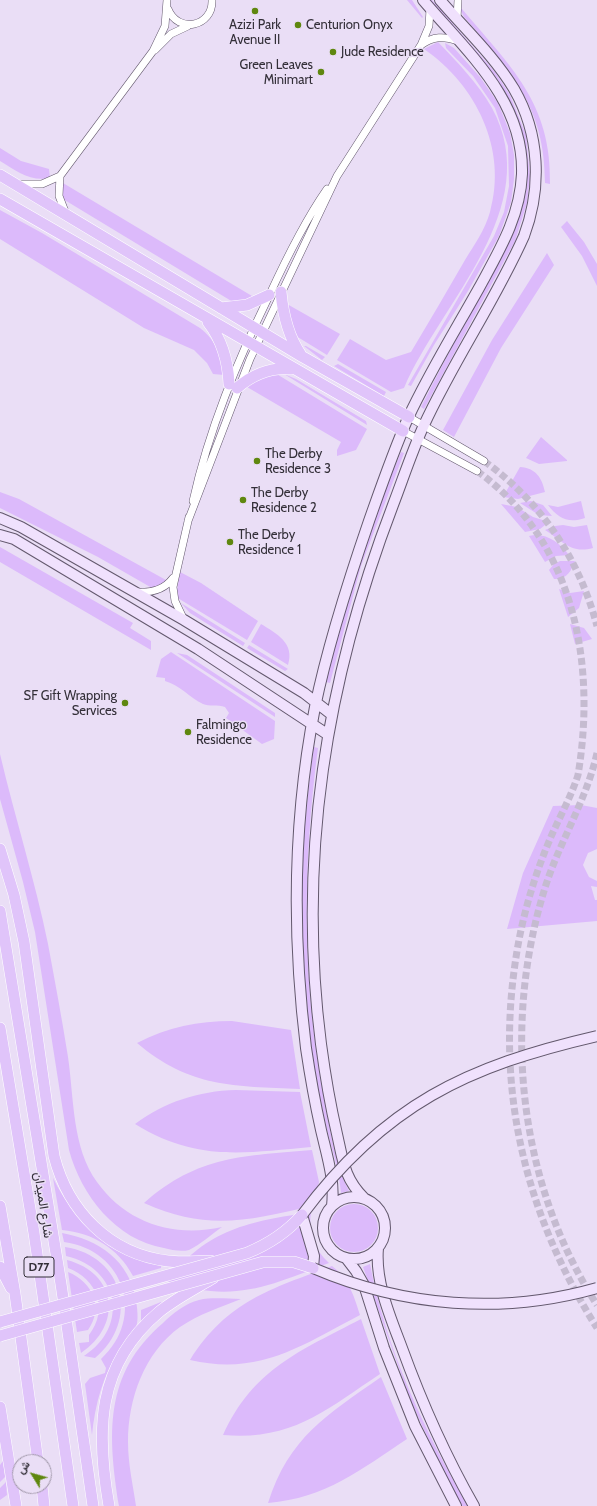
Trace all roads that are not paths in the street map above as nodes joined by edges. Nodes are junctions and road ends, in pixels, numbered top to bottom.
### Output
1 (167, 0) edge
2 (212, 0) edge
3 (423, 0) edge
4 (440, 0) edge
5 (458, 0) edge
6 (168, 9) junction
7 (430, 9) junction
8 (457, 20) junction
9 (188, 26) junction
10 (458, 41) junction
11 (421, 45) junction
12 (153, 51) junction
13 (0, 175) edge
14 (60, 176) junction
15 (337, 176) junction
16 (11, 182) junction
17 (0, 199) edge
18 (66, 215) junction
19 (281, 292) junction
20 (269, 295) junction
21 (221, 308) junction
22 (205, 318) junction
23 (257, 330) junction
24 (251, 345) junction
25 (303, 357) junction
26 (293, 369) junction
27 (233, 386) junction
28 (409, 417) junction
29 (423, 427) junction
30 (403, 431) junction
31 (418, 439) junction
32 (484, 461) tunnel mouth
33 (477, 471) tunnel mouth
34 (0, 518) edge
35 (0, 536) edge
36 (174, 576) junction
37 (135, 592) junction
38 (184, 620) junction
39 (316, 702) junction
40 (331, 714) junction
41 (312, 724) junction
42 (328, 734) junction
43 (0, 849) edge
44 (0, 911) edge
45 (0, 1028) edge
46 (597, 1036) edge
47 (364, 1198) junction
48 (0, 1206) edge
49 (332, 1206) junction
50 (302, 1214) junction
51 (378, 1248) junction
52 (346, 1258) junction
53 (219, 1261) junction
54 (0, 1267) edge
55 (313, 1268) junction
56 (220, 1274) junction
57 (597, 1288) edge
58 (15, 1294) junction
59 (0, 1322) edge
60 (0, 1336) edge
61 (0, 1407) edge
62 (4, 1432) junction
63 (0, 1443) edge
64 (37, 1454) edge
65 (43, 1494) edge
66 (16, 1506) edge
67 (44, 1506) edge
68 (72, 1506) edge
69 (93, 1506) edge
70 (109, 1506) edge
71 (456, 1506) edge
72 (474, 1506) edge

1 - 6 street
2 - 9 street
3 - 7 street
4 - 8 street
5 - 8 street
6 - 9 street
6 - 12 street
7 - 10 street
7 - 11 street
8 - 29 street
9 - 12 street
10 - 11 street
10 - 28 street
11 - 15 street
12 - 14 street
13 - 16 main road
14 - 16 street
14 - 18 street
15 - 19 street
15 - 20 street
16 - 18 main road
17 - 22 main road
18 - 21 main road
19 - 23 street
19 - 25 main road
20 - 21 main road
20 - 23 street
21 - 23 main road
22 - 24 main road
22 - 27 main road
23 - 24 street
23 - 25 main road
24 - 26 main road
24 - 27 street
25 - 28 main road
26 - 27 main road
26 - 30 main road
27 - 36 street
28 - 29 street
28 - 30 street
29 - 31 street
29 - 32 street
30 - 31 street
30 - 39 street
31 - 33 street
31 - 40 street
34 - 37 street
35 - 41 street
36 - 37 street
36 - 38 street
37 - 38 street
38 - 39 street
39 - 40 street
39 - 41 street
40 - 42 street
41 - 42 street
41 - 49 street
42 - 47 street
43 - 53 main road, bridge
44 - 69 main road
45 - 68 main road, شارع الميدان / D77
46 - 50 street, bridge
47 - 49 street
47 - 51 street
48 - 58 main road, D77
49 - 52 street
50 - 53 main road, bridge
50 - 55 street
51 - 52 street
51 - 72 street
52 - 71 street
53 - 59 main road, bridge
54 - 58 main road
55 - 56 main road, bridge
55 - 57 street, bridge
56 - 60 main road, bridge
56 - 70 main road, bridge
58 - 64 main road, D77
61 - 62 main road
62 - 63 main road
62 - 66 main road
65 - 67 main road

